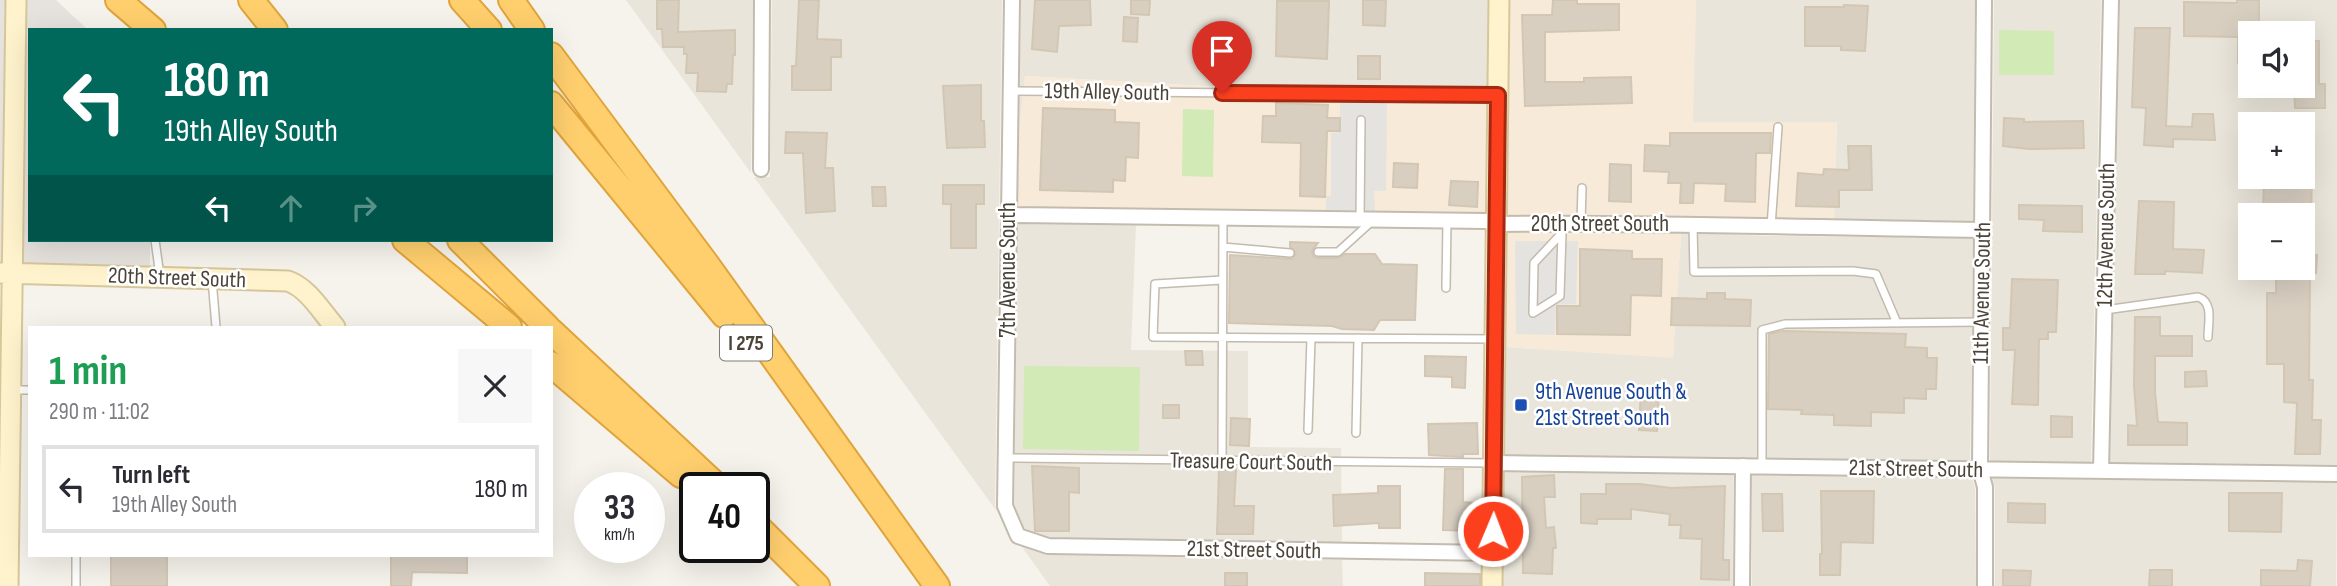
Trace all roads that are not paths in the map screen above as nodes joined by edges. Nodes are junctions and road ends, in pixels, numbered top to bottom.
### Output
1 (16, 0) edge
2 (118, 0) edge
3 (251, 0) edge
4 (462, 0) edge
5 (511, 0) edge
6 (762, 0) edge
7 (1012, 0) edge
8 (1499, 0) edge
9 (1984, 0) edge
10 (2110, 0) edge
11 (151, 28) edge
12 (273, 28) edge
13 (487, 28) edge
14 (531, 28) edge
15 (553, 58) edge
16 (1010, 91) junction
17 (1498, 95) junction
18 (553, 106) edge
19 (1361, 120) dead end
20 (1778, 127) dead end
21 (761, 169) dead end
22 (1582, 188) dead end
23 (1009, 215) junction
24 (1223, 217) junction
25 (1367, 219) junction
26 (1447, 220) junction
27 (1496, 224) junction
28 (1581, 224) junction
29 (1693, 225) junction
30 (1771, 228) junction
31 (1562, 229) junction
32 (1982, 230) junction
33 (155, 242) edge
34 (407, 242) edge
35 (462, 242) edge
36 (1223, 247) junction
37 (1318, 252) dead end
38 (1290, 253) dead end
39 (6, 273) edge
40 (160, 277) junction
41 (211, 279) junction
42 (1222, 280) junction
43 (1446, 288) dead end
44 (2104, 310) junction
45 (1981, 322) junction
46 (1897, 323) junction
47 (216, 326) edge
48 (334, 326) edge
49 (508, 326) edge
50 (546, 326) edge
51 (553, 333) edge
52 (1222, 337) junction
53 (2208, 337) dead end
54 (1311, 338) junction
55 (1358, 338) junction
56 (1495, 339) junction
57 (553, 366) edge
58 (20, 390) edge
59 (1308, 430) dead end
60 (1356, 433) dead end
61 (1007, 458) junction
62 (1222, 462) junction
63 (1494, 463) junction
64 (1743, 466) junction
65 (1762, 467) junction
66 (1980, 469) junction
67 (2101, 471) junction
68 (702, 472) edge
69 (679, 473) edge
70 (2337, 474) edge
71 (5, 485) edge
72 (1018, 536) joint
73 (770, 539) edge
74 (770, 553) edge
75 (1493, 553) junction
76 (76, 557) edge
77 (8, 586) edge
78 (76, 586) edge
79 (808, 586) edge
80 (817, 586) edge
81 (936, 586) edge
82 (1492, 586) edge
83 (1742, 586) edge
84 (1985, 586) edge

1 - 39 street
2 - 11 highway
3 - 12 highway
4 - 13 highway
5 - 14 highway
6 - 21 street
7 - 16 street, 7th Avenue South
8 - 17 street
9 - 32 street, 11th Avenue South
10 - 44 street, 12th Avenue South
15 - 81 highway
16 - 17 lane, 19th Alley South
16 - 23 street, 7th Avenue South
17 - 27 street
18 - 81 highway, I 275
19 - 25 lane
20 - 30 lane
22 - 28 lane
23 - 24 street, 20th Street South
23 - 61 street, 7th Avenue South
24 - 25 street, 20th Street South
24 - 36 lane
25 - 26 street, 20th Street South
25 - 37 lane
26 - 27 street, 20th Street South
26 - 43 lane
27 - 31 street, 20th Street South
27 - 56 street
28 - 29 street, 20th Street South
28 - 31 street, 20th Street South
29 - 30 street, 20th Street South
29 - 46 lane
30 - 32 street, 20th Street South
31 - 31 lane
32 - 45 street, 11th Avenue South
33 - 40 lane
34 - 49 highway
35 - 50 highway
36 - 38 lane
36 - 42 lane
39 - 40 street, 20th Street South
39 - 58 street
40 - 41 street, 20th Street South
41 - 47 lane
41 - 48 street, 20th Street South
42 - 52 lane
42 - 52 lane
44 - 53 lane
44 - 67 street, 12th Avenue South
45 - 46 lane
45 - 66 street, 11th Avenue South
46 - 65 lane
51 - 68 highway
52 - 54 lane
52 - 62 lane
54 - 55 lane
54 - 59 lane
55 - 56 lane
55 - 60 lane
56 - 63 street
57 - 69 highway
58 - 71 street
61 - 62 lane, Treasure Court South
61 - 72 street, 7th Avenue South
62 - 63 lane, Treasure Court South
63 - 64 street, 21st Street South
63 - 75 street
64 - 65 street, 21st Street South
64 - 83 street
65 - 66 street, 21st Street South
66 - 67 street, 21st Street South
66 - 84 street, 11th Avenue South
67 - 70 street, 21st Street South
71 - 77 street
72 - 75 street, 21st Street South
73 - 80 highway
74 - 79 highway
75 - 82 street
76 - 78 lane

